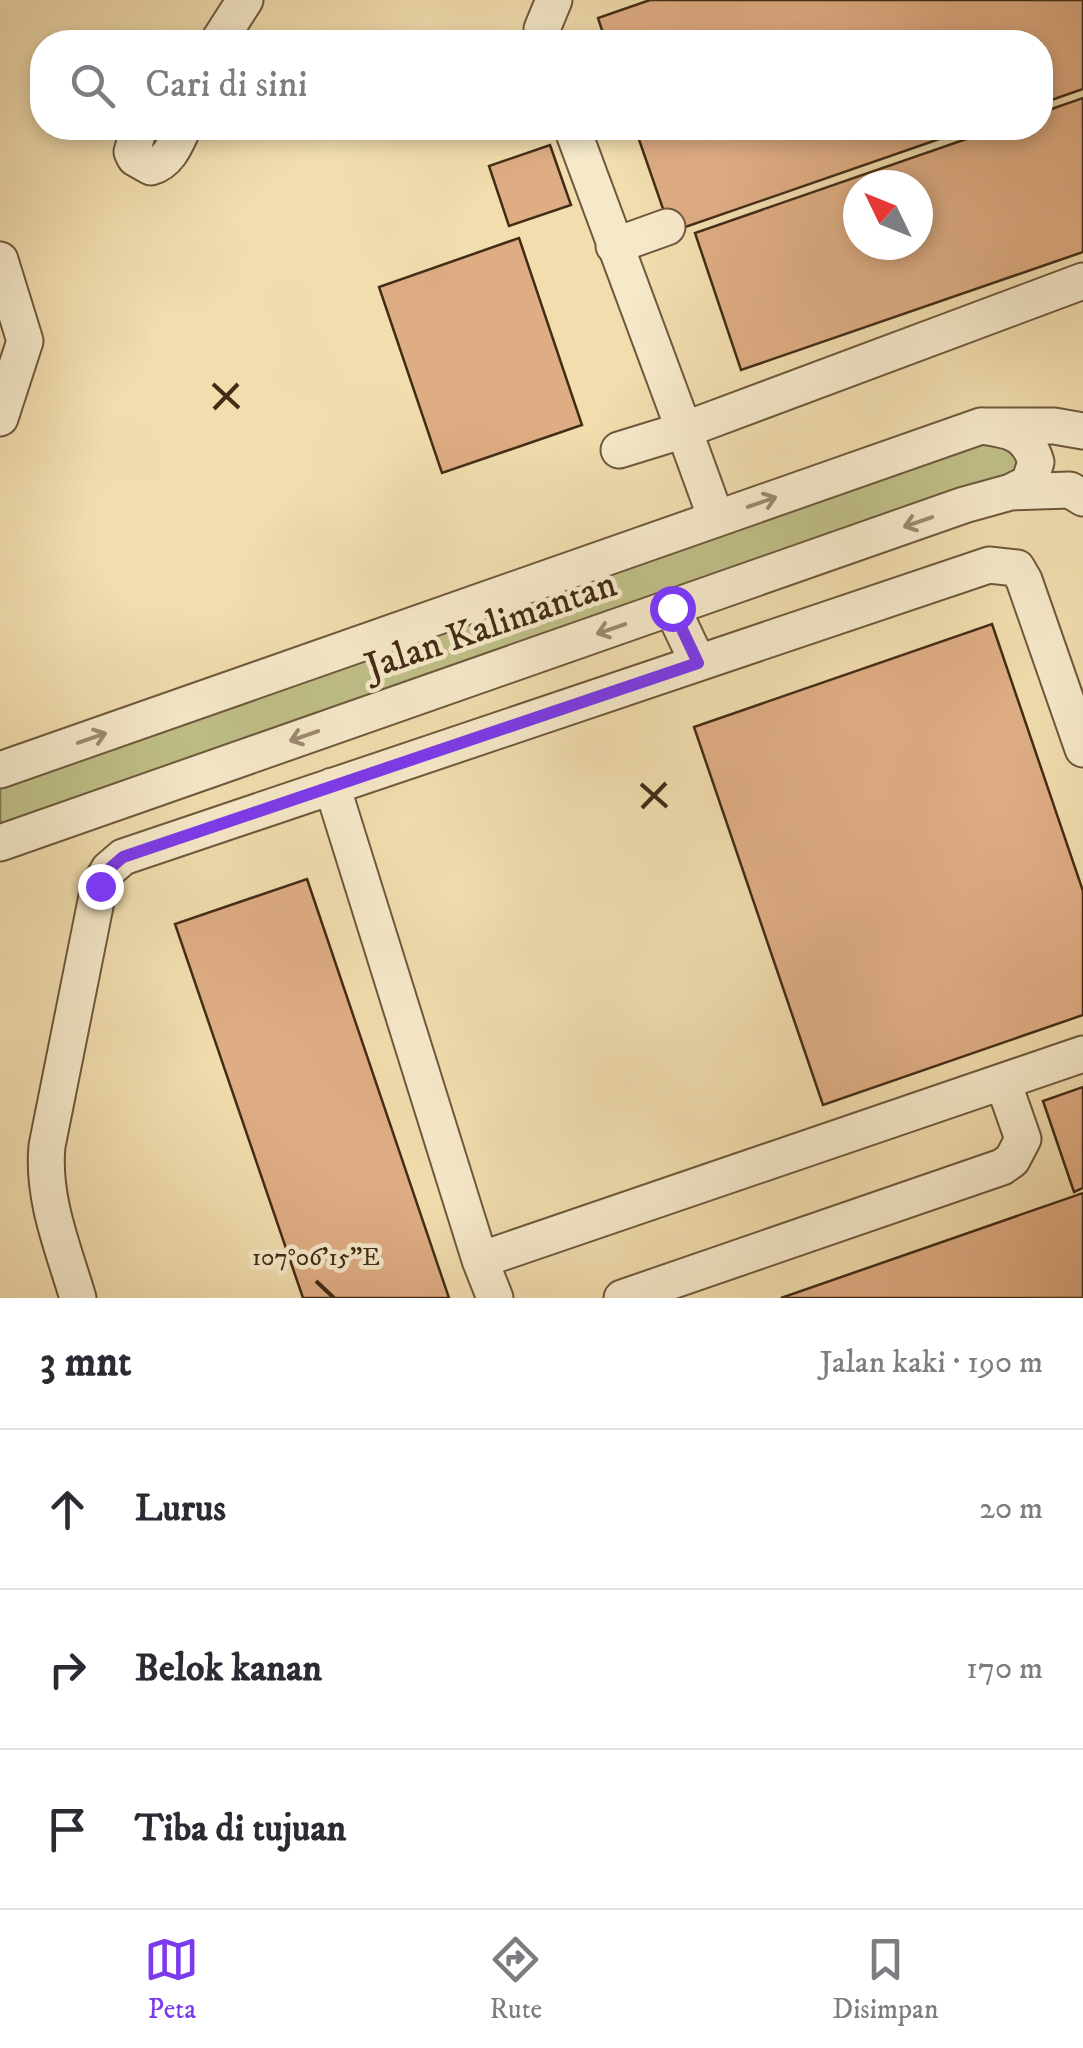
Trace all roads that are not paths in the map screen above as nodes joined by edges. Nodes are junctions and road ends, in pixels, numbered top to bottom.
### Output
1 (245, 0) edge
2 (554, 0) edge
3 (226, 30) edge
4 (542, 30) edge
5 (136, 140) edge
6 (177, 140) edge
7 (576, 140) edge
8 (666, 228) dead end
9 (614, 246) junction
10 (0, 260) edge
11 (1083, 281) edge
12 (0, 418) edge
13 (981, 426) junction
14 (684, 430) junction
15 (1083, 432) edge
16 (620, 450) dead end
17 (1011, 492) junction
18 (1083, 498) edge
19 (716, 518) junction
20 (672, 608) junction
21 (698, 663) junction
22 (1083, 749) edge
23 (0, 770) edge
24 (332, 786) junction
25 (0, 843) edge
26 (1083, 1054) edge
27 (1002, 1082) junction
28 (480, 1260) junction
29 (78, 1298) edge
30 (495, 1298) edge
31 (622, 1298) edge

1 - 3 street
2 - 4 street
5 - 6 street
7 - 9 street
8 - 9 street
9 - 14 street
10 - 12 street
11 - 14 street
13 - 15 street, Jalan Kalimantan
13 - 17 street
19 -> 13 street, Jalan Kalimantan
14 - 16 street
14 - 19 street
17 - 18 street, Jalan Kalimantan
17 -> 20 street, Jalan Kalimantan
23 -> 19 street, Jalan Kalimantan
20 - 21 street
20 -> 25 street, Jalan Kalimantan
21 - 22 street
21 - 24 street
24 - 28 street
24 - 29 street
26 - 27 street
27 - 28 street
27 - 31 street
28 - 30 street

